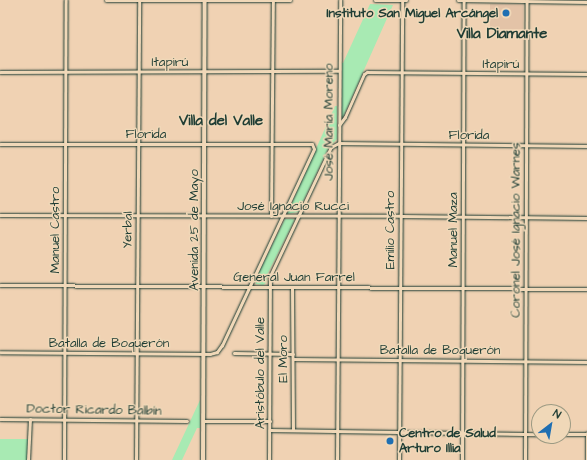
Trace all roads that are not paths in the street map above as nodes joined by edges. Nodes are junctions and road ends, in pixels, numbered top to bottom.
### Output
1 (66, 0) edge
2 (106, 0) edge
3 (139, 0) edge
4 (205, 0) edge
5 (272, 0) edge
6 (290, 0) edge
7 (340, 0) edge
8 (376, 0) edge
9 (403, 0) edge
10 (458, 0) edge
11 (464, 0) edge
12 (527, 1) edge
13 (587, 2) edge
14 (339, 71) junction
15 (0, 72) edge
16 (65, 72) junction
17 (138, 72) junction
18 (205, 72) junction
19 (272, 72) junction
20 (401, 73) junction
21 (464, 74) junction
22 (527, 74) junction
23 (587, 74) edge
24 (339, 125) junction
25 (339, 143) junction
26 (0, 144) edge
27 (65, 144) junction
28 (138, 144) junction
29 (205, 145) junction
30 (272, 145) junction
31 (401, 145) junction
32 (464, 145) junction
33 (526, 145) junction
34 (587, 146) edge
35 (0, 216) edge
36 (64, 216) junction
37 (138, 216) junction
38 (205, 216) junction
39 (271, 216) junction
40 (283, 216) junction
41 (298, 216) junction
42 (338, 216) junction
43 (400, 216) junction
44 (463, 216) junction
45 (526, 217) junction
46 (587, 218) edge
47 (0, 284) edge
48 (65, 286) junction
49 (137, 286) junction
50 (204, 286) junction
51 (249, 287) junction
52 (270, 287) junction
53 (292, 287) junction
54 (338, 287) junction
55 (400, 288) junction
56 (463, 288) junction
57 (526, 289) junction
58 (587, 289) edge
59 (0, 352) edge
60 (64, 352) junction
61 (137, 353) junction
62 (234, 353) dead end
63 (203, 354) junction
64 (270, 354) junction
65 (293, 354) junction
66 (293, 359) junction
67 (337, 359) junction
68 (400, 360) junction
69 (462, 361) junction
70 (525, 361) junction
71 (587, 362) edge
72 (0, 419) edge
73 (30, 419) junction
74 (64, 420) junction
75 (136, 421) junction
76 (187, 421) dead end
77 (203, 421) junction
78 (270, 421) junction
79 (270, 430) junction
80 (293, 430) junction
81 (336, 431) junction
82 (400, 432) junction
83 (462, 432) junction
84 (587, 433) edge
85 (525, 434) junction
86 (531, 434) edge
87 (571, 434) edge
88 (28, 460) edge
89 (64, 460) edge
90 (136, 460) edge
91 (203, 460) edge
92 (269, 460) edge
93 (337, 460) edge
94 (399, 460) edge
95 (462, 460) edge
96 (525, 460) edge
97 (586, 460) edge

1 - 16 street, Manuel Castro
2 - 3 street
3 - 4 street
3 - 17 street, Yerbal
4 - 5 street
4 - 18 main road, Avenida 25 de Mayo
5 - 6 street
5 - 19 street
7 - 14 street, José María Moreno
8 - 9 street
9 - 20 street, Emilio Castro
10 - 11 street
11 - 12 street
11 - 21 street, Manuel Maza
12 - 13 street
12 - 22 street, Coronel José Ignacio Warnes
14 - 19 street, Itapirú
14 - 24 street, José María Moreno
15 - 16 street, Itapirú
16 - 17 street, Itapirú
16 - 27 street, Manuel Castro
17 - 18 street, Itapirú
17 - 28 street, Yerbal
18 - 19 street, Itapirú
18 - 29 main road, Avenida 25 de Mayo
19 - 30 street
20 - 21 street, Itapirú
20 - 24 street, Itapirú
20 - 31 street, Emilio Castro
21 - 22 street, Itapirú
21 - 32 street, Manuel Maza
22 - 23 street, Itapirú
22 - 33 street, Coronel José Ignacio Warnes
24 - 25 street, José María Moreno
25 - 31 street, Florida
25 - 41 street, Aristóbulo del Valle
25 - 42 street, José María Moreno
26 - 27 street, Florida
27 - 28 street, Florida
27 - 36 street, Manuel Castro
28 - 29 street, Florida
28 - 37 street, Yerbal
29 - 30 street, Florida
29 - 38 main road, Avenida 25 de Mayo
30 - 39 street
30 - 40 street, Florida
31 - 32 street, Florida
31 - 43 street, Emilio Castro
32 - 33 street, Florida
32 - 44 street, Manuel Maza
33 - 34 street, Florida
33 - 45 street, Coronel José Ignacio Warnes
35 - 36 street, José Ignacio Rucci
36 - 37 street, José Ignacio Rucci
36 - 48 street, Manuel Castro
37 - 38 street, José Ignacio Rucci
37 - 49 street, Yerbal
38 - 39 street, José Ignacio Rucci
38 - 50 main road, Avenida 25 de Mayo
39 - 40 street, José Ignacio Rucci
40 - 41 street, José Ignacio Rucci
40 - 51 street
41 - 42 street, José Ignacio Rucci
41 - 52 street, Aristóbulo del Valle
42 - 43 street, José Ignacio Rucci
42 - 54 street, José María Moreno
43 - 44 street, José Ignacio Rucci
43 - 55 street, Emilio Castro
44 - 45 street, José Ignacio Rucci
44 - 56 street, Manuel Maza
45 - 46 street, José Ignacio Rucci
45 - 57 street, Coronel José Ignacio Warnes
47 - 48 street, General Juan Farrel
48 - 49 street, General Juan Farrel
48 - 60 street, Manuel Castro
49 - 50 street, General Juan Farrel
49 - 61 street, Yerbal
50 - 51 street, General Juan Farrel
50 - 63 main road, Avenida 25 de Mayo
51 - 52 street, General Juan Farrel
51 - 63 street, Batalla de Boquerón
52 - 53 street, General Juan Farrel
52 - 64 street, Aristóbulo del Valle
53 - 54 street, General Juan Farrel
53 - 65 street, El Moro
54 - 55 street, General Juan Farrel
54 - 67 street, José María Moreno
55 - 56 street, General Juan Farrel
55 - 68 street, Emilio Castro
56 - 57 street, General Juan Farrel
56 - 69 street, Manuel Maza
57 - 58 street, General Juan Farrel
57 - 70 street, Coronel José Ignacio Warnes
59 - 60 street, Batalla de Boquerón
60 - 61 street, Batalla de Boquerón
60 - 74 street, Manuel Castro
61 - 63 street, Batalla de Boquerón
61 - 75 street, Yerbal
62 - 64 street
63 - 77 main road, Avenida 25 de Mayo
64 - 65 street
64 - 78 street, Aristóbulo del Valle
65 - 66 street, El Moro
66 - 67 street, Batalla de Boquerón
66 - 80 street, El Moro
67 - 68 street, Batalla de Boquerón
67 - 81 street, José María Moreno
68 - 69 street, Batalla de Boquerón
68 - 82 street, Emilio Castro
69 - 70 street, Batalla de Boquerón
69 - 83 street, Manuel Maza
70 - 71 street, Batalla de Boquerón
70 - 85 street, Coronel José Ignacio Warnes
72 - 73 street, Doctor Ricardo Balbín
73 - 74 street, Doctor Ricardo Balbín
73 - 88 street
74 - 75 street, Doctor Ricardo Balbín
74 - 89 street, Manuel Castro
75 - 76 street, Doctor Ricardo Balbín
75 - 90 street, Yerbal
77 - 78 street
77 - 91 main road, Avenida 25 de Mayo
78 - 79 street, Aristóbulo del Valle
79 - 80 street
79 - 92 street, Aristóbulo del Valle
80 - 81 street
81 - 82 street
81 - 93 street, José María Moreno
82 - 83 street
82 - 94 street, Emilio Castro
83 - 85 street
83 - 95 street, Manuel Maza
84 - 87 street
84 - 97 street
85 - 86 street
85 - 96 street, Coronel José Ignacio Warnes

